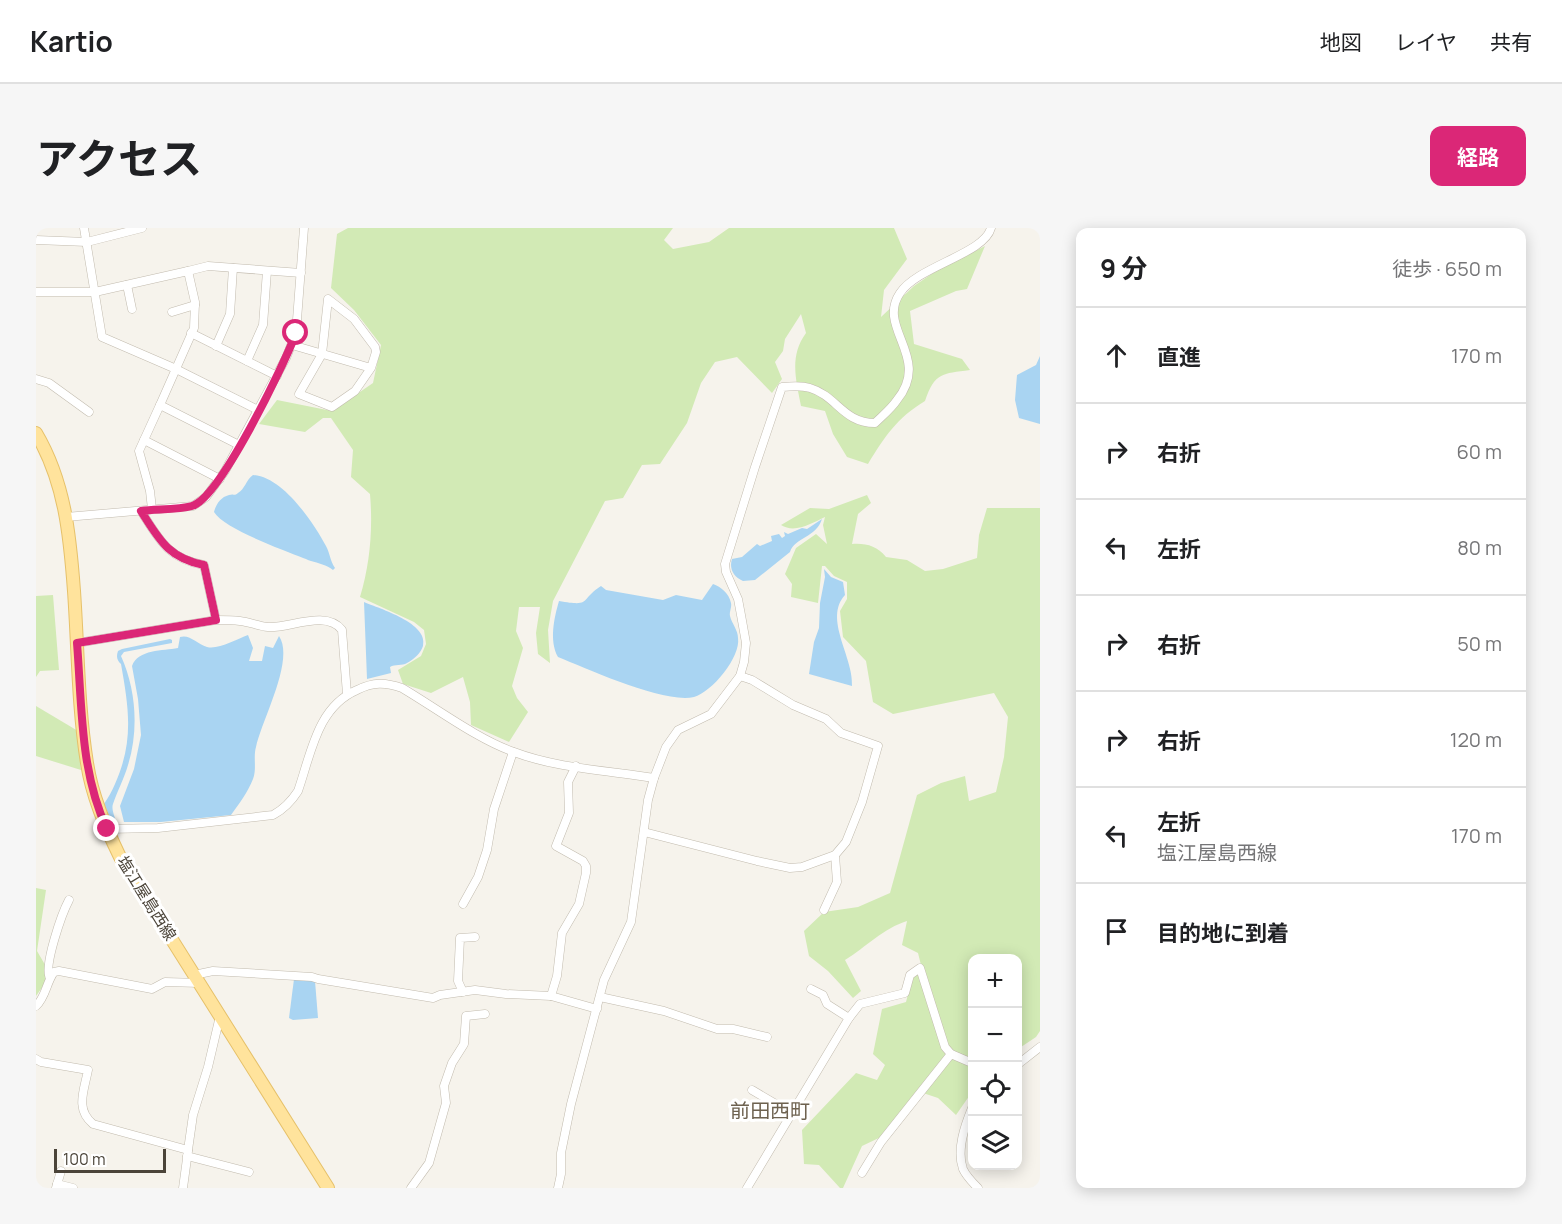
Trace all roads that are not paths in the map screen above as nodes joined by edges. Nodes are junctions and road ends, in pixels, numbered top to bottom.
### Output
1 (84, 228) edge
2 (142, 228) edge
3 (304, 228) edge
4 (991, 228) edge
5 (36, 240) edge
6 (87, 242) junction
7 (233, 268) junction
8 (188, 271) junction
9 (267, 271) junction
10 (300, 273) junction
11 (127, 285) junction
12 (36, 292) edge
13 (95, 292) junction
14 (195, 305) junction
15 (132, 309) dead end
16 (172, 312) dead end
17 (191, 333) junction
18 (291, 345) junction
19 (216, 346) junction
20 (322, 354) junction
21 (247, 361) junction
22 (371, 368) junction
23 (176, 369) junction
24 (277, 376) junction
25 (36, 379) edge
26 (160, 405) junction
27 (258, 410) junction
28 (89, 412) dead end
29 (36, 433) edge
30 (144, 440) junction
31 (239, 445) junction
32 (220, 479) junction
33 (152, 509) junction
34 (141, 511) junction
35 (66, 517) junction
36 (216, 620) junction
37 (77, 643) junction
38 (740, 676) junction
39 (347, 694) junction
40 (513, 752) junction
41 (576, 766) junction
42 (654, 778) junction
43 (107, 829) junction
44 (644, 832) junction
45 (835, 855) junction
46 (69, 900) dead end
47 (463, 904) dead end
48 (824, 910) dead end
49 (475, 937) dead end
50 (50, 978) junction
51 (197, 979) junction
52 (811, 989) dead end
53 (462, 992) junction
54 (551, 996) junction
55 (600, 997) junction
56 (36, 1006) edge
57 (597, 1009) junction
58 (485, 1014) dead end
59 (220, 1016) junction
60 (849, 1018) junction
61 (767, 1037) dead end
62 (1040, 1047) edge
63 (951, 1054) junction
64 (36, 1059) edge
65 (970, 1062) edge
66 (1021, 1062) edge
67 (752, 1090) dead end
68 (791, 1113) junction
69 (969, 1116) edge
70 (188, 1153) junction
71 (61, 1171) dead end
72 (249, 1172) dead end
73 (862, 1173) dead end
74 (57, 1186) edge
75 (73, 1188) edge
76 (183, 1188) edge
77 (328, 1188) edge
78 (411, 1188) edge
79 (558, 1188) edge
80 (747, 1188) edge
81 (978, 1188) edge

1 - 6 street
2 - 6 street
3 - 10 street
4 - 38 street
5 - 6 street
6 - 13 street
7 - 8 street
7 - 9 street
7 - 19 street
8 - 11 street
8 - 14 street
9 - 10 street
9 - 21 street
10 - 18 street
11 - 13 street
11 - 15 street
12 - 13 street
13 - 23 street
14 - 16 street
14 - 17 street
17 - 19 street
17 - 23 street
18 - 20 street
18 - 24 street
19 - 21 street
20 - 22 street
20 - 22 street
20 - 22 street
21 - 24 street
23 - 26 street
23 - 27 street
24 - 27 street
25 - 28 street
26 - 30 street
26 - 31 street
27 - 31 street
29 - 35 main road, 塩江屋島西線
30 - 32 street
30 - 33 street
31 - 32 street
32 - 33 street
33 - 34 street
34 - 35 street
34 - 36 street
35 - 37 main road, 塩江屋島西線
36 - 37 street
36 - 39 street
37 - 43 main road, 塩江屋島西線
38 - 42 street
38 - 45 street
39 - 40 street
39 - 43 street
40 - 41 street
40 - 47 street
41 - 42 street
41 - 54 street
42 - 44 street
43 - 51 main road, 塩江屋島西線
44 - 45 street
44 - 55 street
45 - 48 street
46 - 50 street
49 - 53 street
50 - 51 street
50 - 56 street
51 - 53 street
51 - 59 main road, 塩江屋島西線
52 - 60 street
53 - 54 street
54 - 57 street
55 - 57 street
55 - 61 street
57 - 79 street
58 - 78 street
59 - 70 street
59 - 77 main road, 塩江屋島西線
60 - 63 street
60 - 68 street
62 - 66 street
63 - 65 street
63 - 73 street
64 - 70 street
67 - 68 street
68 - 80 street
69 - 81 street
70 - 72 street
70 - 76 street
71 - 74 street
74 - 75 street

